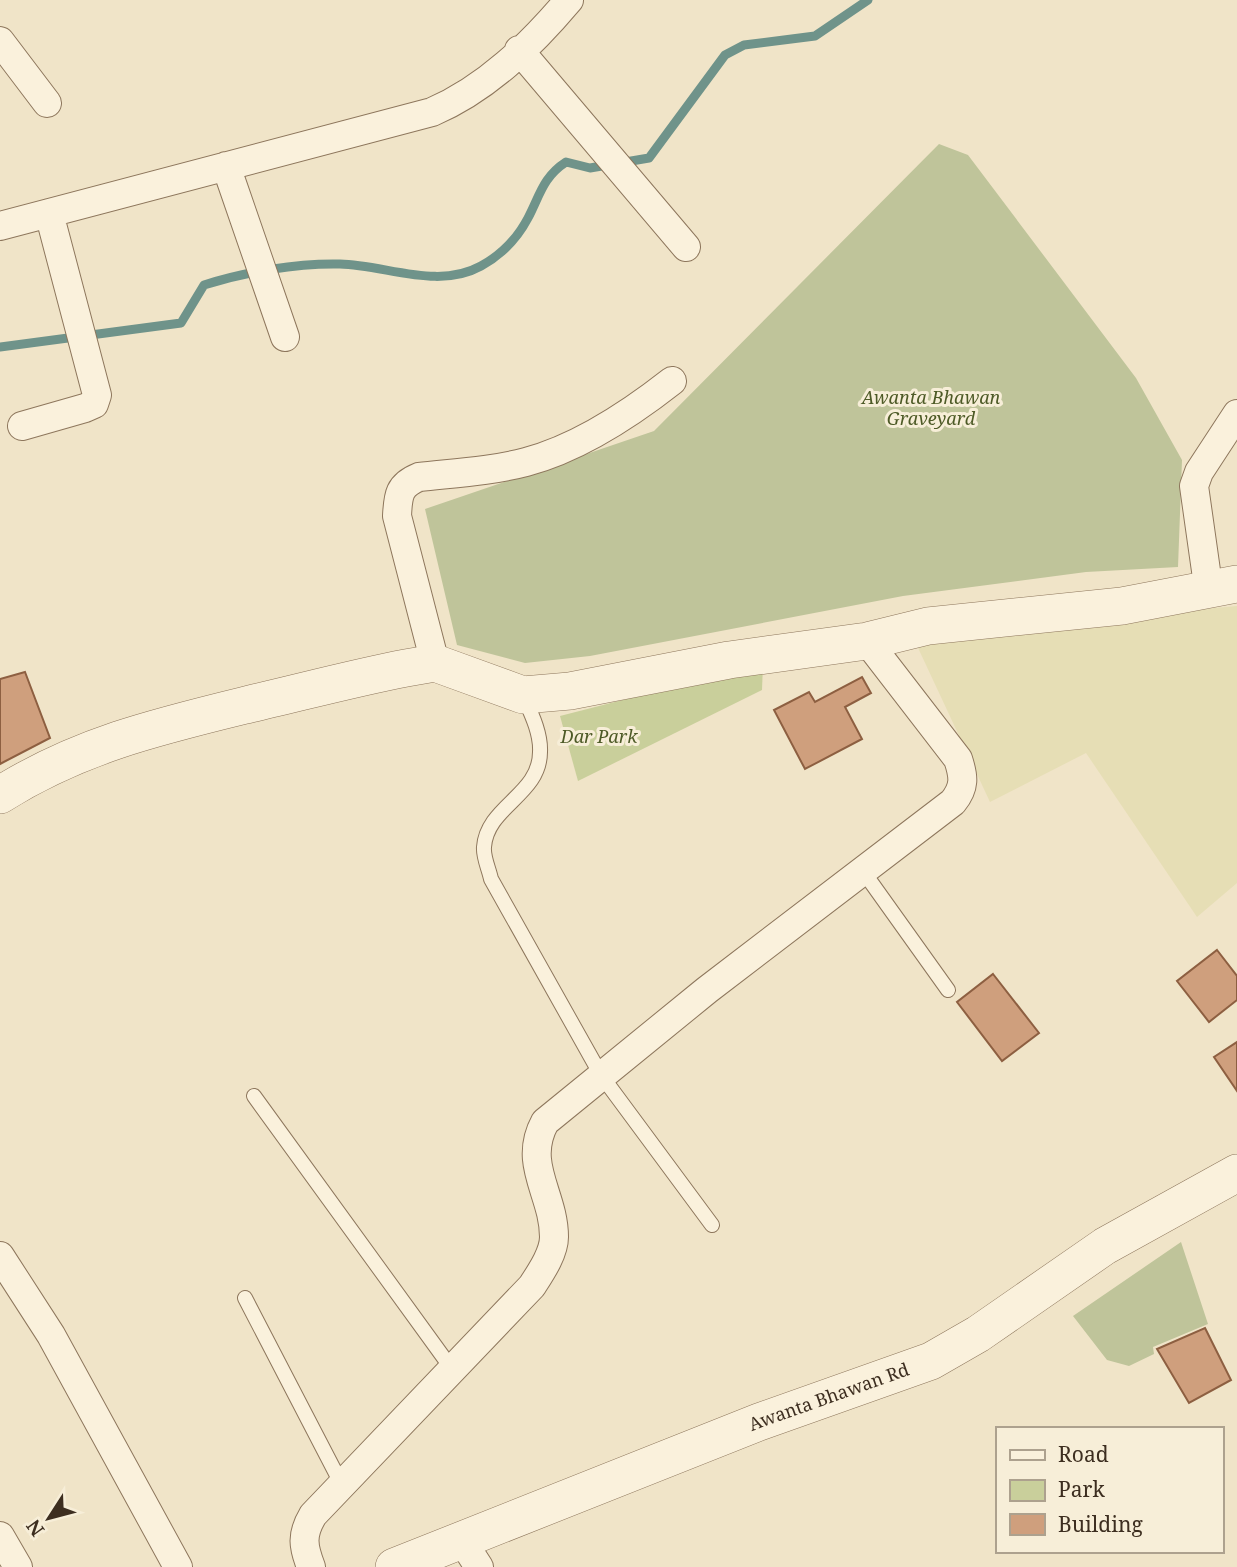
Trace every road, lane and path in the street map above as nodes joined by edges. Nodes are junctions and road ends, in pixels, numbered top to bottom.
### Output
1 (569, 0) edge
2 (0, 41) edge
3 (519, 50) junction
4 (47, 103) dead end
5 (226, 166) junction
6 (49, 213) junction
7 (0, 226) edge
8 (686, 247) dead end
9 (285, 337) dead end
10 (672, 381) dead end
11 (1237, 414) edge
12 (22, 426) dead end
13 (1223, 588) edge
14 (867, 640) junction
15 (435, 663) junction
16 (523, 695) junction
17 (0, 795) edge
18 (863, 871) junction
19 (948, 990) dead end
20 (601, 1075) junction
21 (254, 1096) dead end
22 (1237, 1173) edge
23 (712, 1224) dead end
24 (0, 1256) edge
25 (245, 1298) dead end
26 (452, 1369) junction
27 (342, 1485) junction
28 (0, 1536) edge
29 (470, 1553) edge
30 (18, 1567) edge
31 (178, 1567) edge
32 (312, 1567) edge
33 (394, 1567) edge

1 - 3 street
2 - 4 street
3 - 5 street
3 - 8 street
5 - 6 street
5 - 9 street
6 - 7 street
6 - 12 street
10 - 15 street
11 - 13 street
13 - 14 street
14 - 16 street
14 - 18 street
15 - 16 street
15 - 17 street
16 - 20 lane
18 - 19 lane
18 - 20 street
20 - 23 lane
20 - 26 street
21 - 26 lane
22 - 29 street, Awanta Bhawan Rd
24 - 31 street
25 - 27 lane
26 - 27 street
27 - 32 street
28 - 30 street
29 - 33 street, Awanta Bhawan Rd

